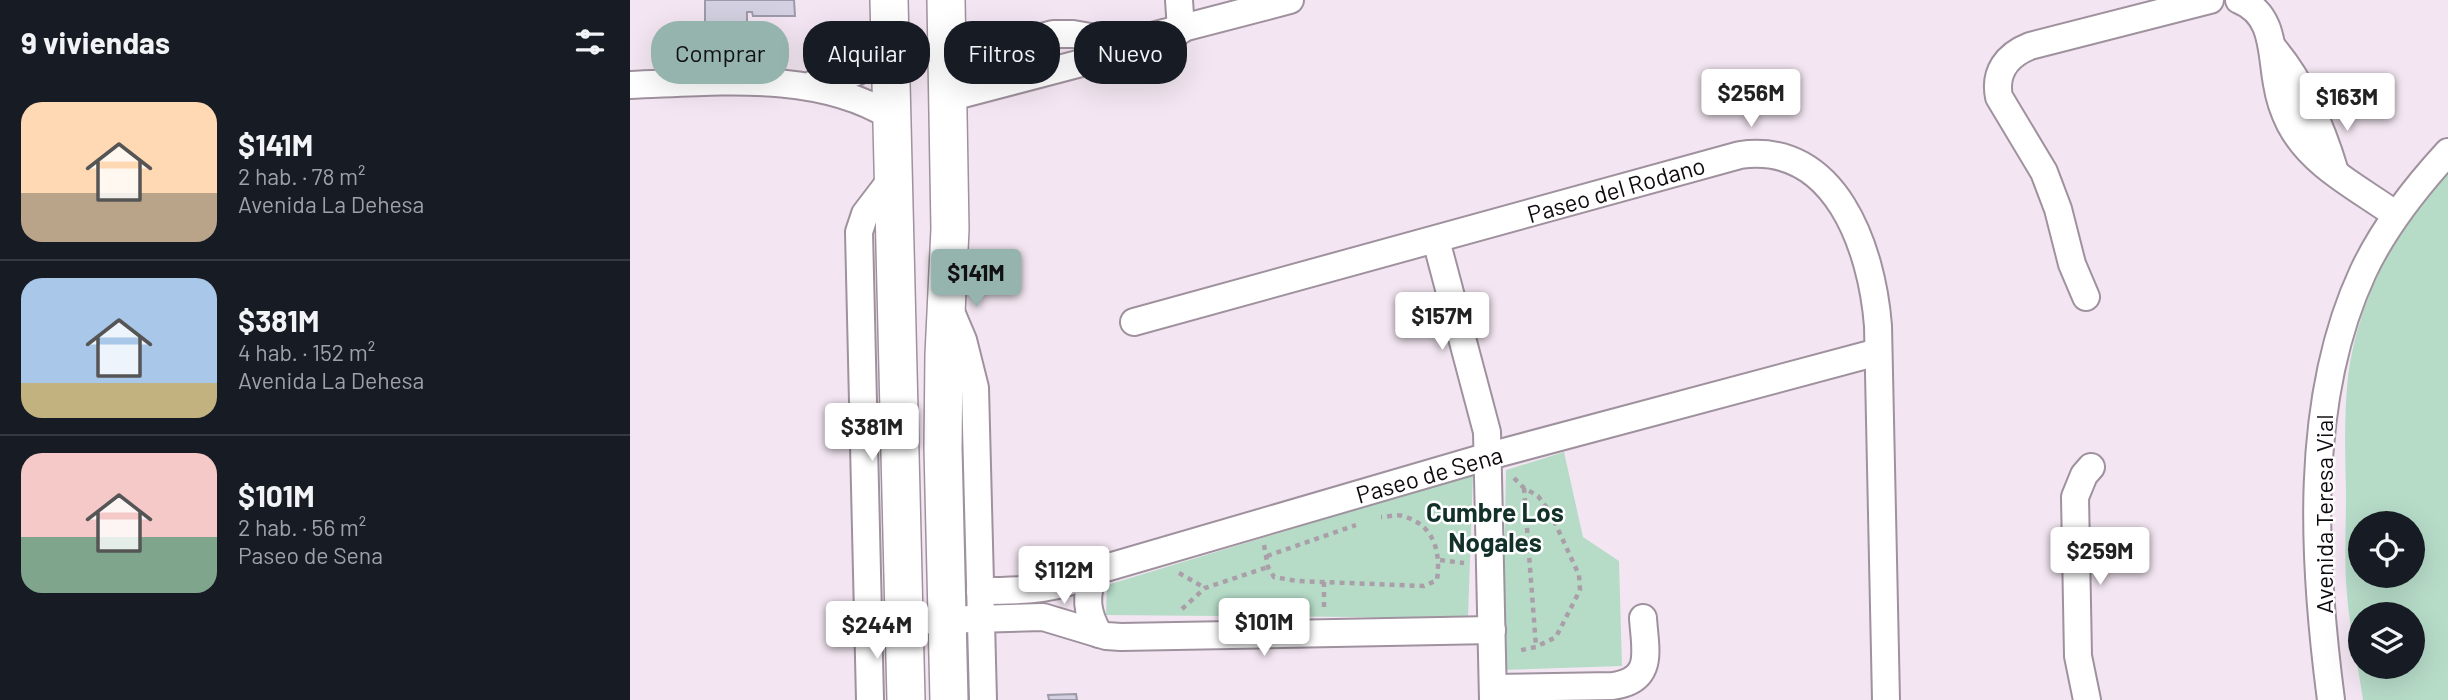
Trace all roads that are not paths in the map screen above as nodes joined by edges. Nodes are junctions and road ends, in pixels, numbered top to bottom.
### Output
1 (1179, 0) edge
2 (1290, 0) edge
3 (2210, 0) edge
4 (2239, 0) edge
5 (891, 1) edge
6 (943, 2) edge
7 (891, 21) edge
8 (944, 21) edge
9 (1180, 21) edge
10 (1187, 28) edge
11 (1074, 65) edge
12 (808, 84) edge
13 (891, 84) edge
14 (948, 84) edge
15 (630, 85) edge
16 (803, 85) junction
17 (948, 97) junction
18 (892, 117) junction
19 (2448, 152) edge
20 (949, 164) junction
21 (893, 165) junction
22 (2396, 215) junction
23 (1436, 240) junction
24 (2086, 297) dead end
25 (947, 303) junction
26 (1134, 323) dead end
27 (1878, 352) junction
28 (1489, 456) junction
29 (2091, 467) dead end
30 (1094, 572) junction
31 (980, 591) junction
32 (1643, 618) dead end
33 (964, 620) junction
34 (905, 621) junction
35 (1492, 630) junction
36 (1099, 634) junction
37 (1493, 694) edge
38 (870, 700) edge
39 (906, 700) edge
40 (949, 700) edge
41 (982, 700) edge
42 (1886, 700) edge
43 (2087, 700) edge
44 (2331, 700) edge

1 - 9 street
2 - 10 street
3 - 24 street
4 - 22 street
5 - 7 street
6 - 8 street
11 - 17 street
12 - 16 street
13 - 18 street
14 - 17 street
15 - 16 street
16 - 18 street
17 - 20 street
18 - 21 street
19 - 22 street, Avenida Teresa Vial
20 - 21 street
20 - 25 street
21 - 34 street
21 - 38 street
22 - 44 street, Avenida Teresa Vial
23 - 26 street, Paseo del Rodano
23 - 27 street, Paseo del Rodano
23 - 28 street
25 - 31 street
25 - 33 street
27 - 28 street, Paseo de Sena
27 - 42 street, Paseo del Rodano
28 - 30 street, Paseo de Sena
28 - 35 street
29 - 43 street
30 - 31 street, Paseo de Sena
30 - 36 street
31 - 33 street
32 - 37 street
33 - 34 street
33 - 36 street
33 - 40 street
33 - 41 street
34 - 39 street
35 - 36 street
35 - 37 street

